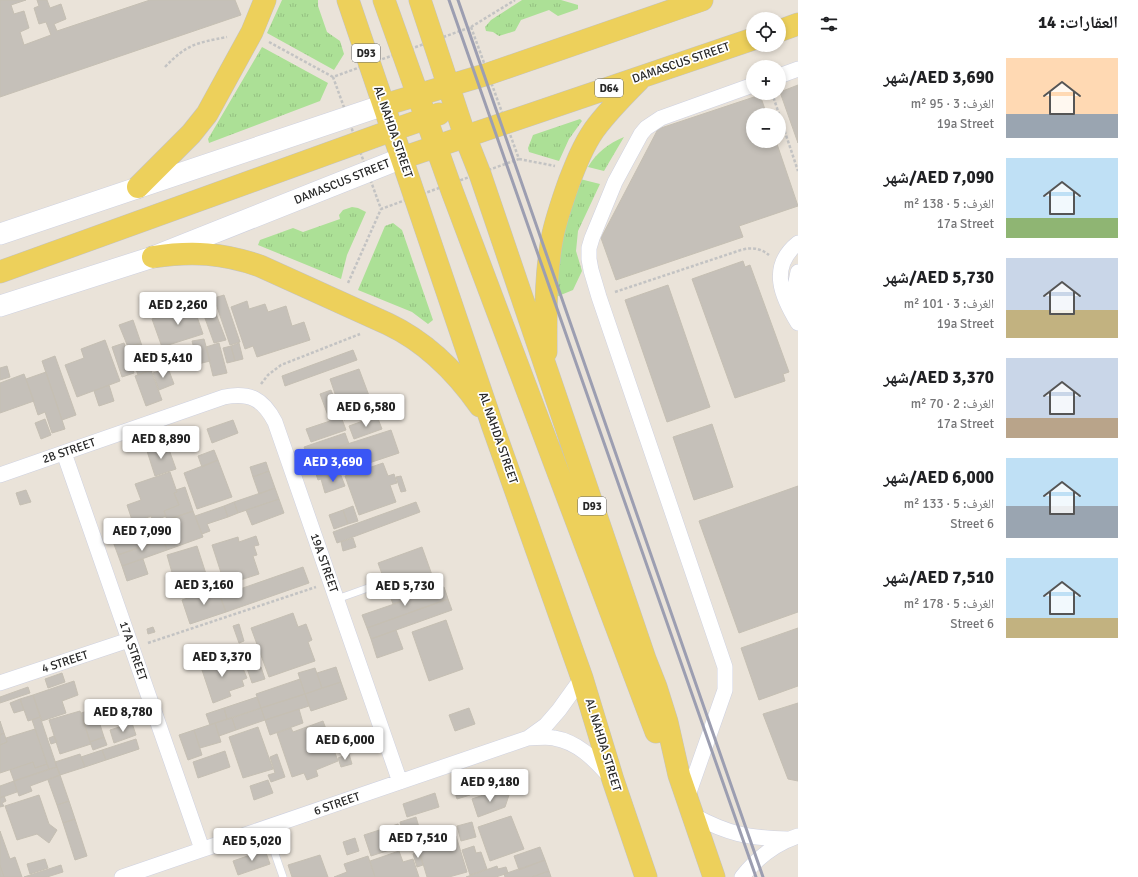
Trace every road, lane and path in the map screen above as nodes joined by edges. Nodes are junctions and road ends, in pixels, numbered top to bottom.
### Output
1 (265, 0) edge
2 (348, 0) edge
3 (384, 0) edge
4 (420, 0) edge
5 (515, 0) edge
6 (702, 0) edge
7 (798, 24) edge
8 (471, 27) dead end
9 (786, 28) edge
10 (746, 41) edge
11 (798, 69) edge
12 (786, 73) edge
13 (643, 76) junction
14 (450, 86) junction
15 (746, 88) edge
16 (418, 95) junction
17 (774, 100) edge
18 (384, 105) junction
19 (457, 108) junction
20 (426, 118) junction
21 (393, 130) junction
22 (466, 136) junction
23 (436, 146) junction
24 (402, 158) junction
25 (798, 170) edge
26 (138, 187) junction
27 (381, 209) dead end
28 (0, 234) edge
29 (798, 243) edge
30 (153, 257) junction
31 (783, 265) junction
32 (0, 272) edge
33 (798, 272) edge
34 (599, 297) junction
35 (339, 302) junction
36 (0, 306) edge
37 (798, 319) edge
38 (798, 323) edge
39 (388, 324) junction
40 (545, 369) junction
41 (252, 398) junction
42 (493, 427) junction
43 (64, 453) junction
44 (0, 474) edge
45 (331, 582) junction
46 (379, 584) dead end
47 (337, 599) junction
48 (131, 644) junction
49 (582, 678) junction
50 (0, 683) edge
51 (528, 738) junction
52 (679, 775) junction
53 (613, 780) junction
54 (400, 782) junction
55 (690, 806) junction
56 (266, 828) junction
57 (793, 838) edge
58 (202, 850) junction
59 (122, 877) edge
60 (283, 877) edge
61 (646, 877) edge
62 (714, 877) edge
63 (742, 877) edge

1 - 26 main road
2 - 18 main road, AL NAHDA STREET / D93
3 - 16 main road
4 - 14 main road, D93
5 - 8 path
6 - 14 main road
7 - 9 main road
10 - 13 main road, DAMASCUS STREET / D64
11 - 12 street
13 - 22 main road, DAMASCUS STREET / D64
13 - 40 main road
14 - 16 main road
14 - 19 main road, D93
15 - 34 street
16 - 18 main road
16 - 20 main road
17 - 25 path
18 - 21 main road, AL NAHDA STREET / D93
18 - 26 main road
19 - 20 main road
19 - 22 main road, D93
20 - 21 main road
20 - 23 main road
21 - 24 main road, AL NAHDA STREET / D93
21 - 32 main road
22 - 23 main road, DAMASCUS STREET / D64
22 - 40 main road, D93
23 - 24 main road, DAMASCUS STREET / D64
23 - 52 main road
24 - 30 main road, DAMASCUS STREET / D64
24 - 42 main road, AL NAHDA STREET / D93
26 - 28 main road
27 - 35 path
29 - 31 street
30 - 35 main road
30 - 36 main road, DAMASCUS STREET / D64
31 - 34 path
31 - 38 street
33 - 37 street
34 - 55 street
35 - 39 main road
39 - 41 path
39 - 42 main road
40 - 52 main road, D93
41 - 43 street, 2B STREET
41 - 45 street, 19A STREET
42 - 49 main road, AL NAHDA STREET / D93
43 - 44 street, 2B STREET
43 - 48 street, 17A STREET
45 - 47 street, 19A STREET
45 - 48 path
46 - 47 lane
47 - 54 street, 19A STREET
48 - 50 street, 4 STREET
48 - 58 street, 17A STREET
49 - 51 street, 6 STREET
49 - 53 main road, AL NAHDA STREET / D93
51 - 53 street, 6 STREET
51 - 54 street, 6 STREET
52 - 55 main road, D93
53 - 61 main road, AL NAHDA STREET / D93
54 - 56 street, 6 STREET
55 - 57 street
55 - 62 main road, D93
56 - 58 street, 6 STREET
56 - 60 lane
57 - 63 street
58 - 59 street, 6 STREET

